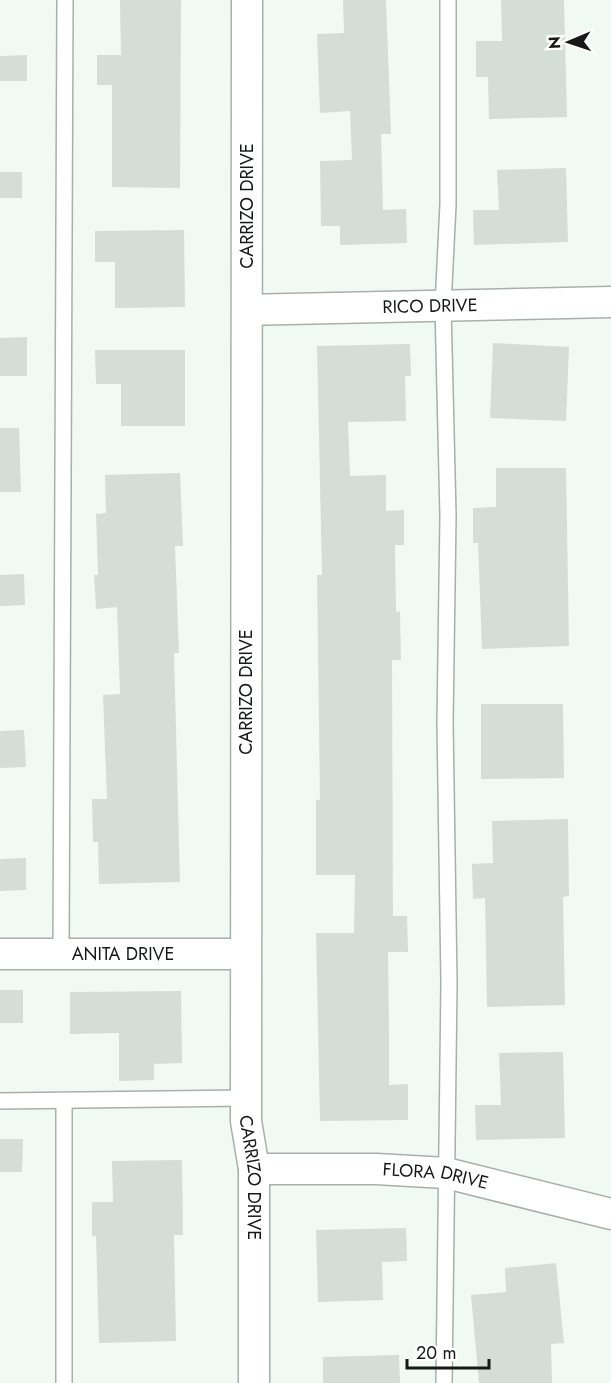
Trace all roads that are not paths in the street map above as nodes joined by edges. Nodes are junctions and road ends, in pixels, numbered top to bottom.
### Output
1 (65, 0) edge
2 (247, 0) edge
3 (448, 0) edge
4 (611, 302) edge
5 (443, 306) junction
6 (248, 310) junction
7 (0, 954) edge
8 (61, 954) junction
9 (245, 954) junction
10 (246, 1098) junction
11 (0, 1101) edge
12 (64, 1101) junction
13 (254, 1169) junction
14 (446, 1173) junction
15 (611, 1214) edge
16 (64, 1383) edge
17 (254, 1383) edge
18 (444, 1383) edge

1 - 8 lane
2 - 6 street, CARRIZO DRIVE
3 - 5 lane
4 - 5 street, RICO DRIVE
5 - 6 street, RICO DRIVE
5 - 14 lane
6 - 9 street, CARRIZO DRIVE
7 - 8 street, ANITA DRIVE
8 - 9 street, ANITA DRIVE
9 - 10 street, CARRIZO DRIVE
10 - 12 lane
10 - 13 street, CARRIZO DRIVE
11 - 12 lane
12 - 16 lane
13 - 14 street, FLORA DRIVE
13 - 17 street, CARRIZO DRIVE
14 - 15 street, FLORA DRIVE
14 - 18 lane

